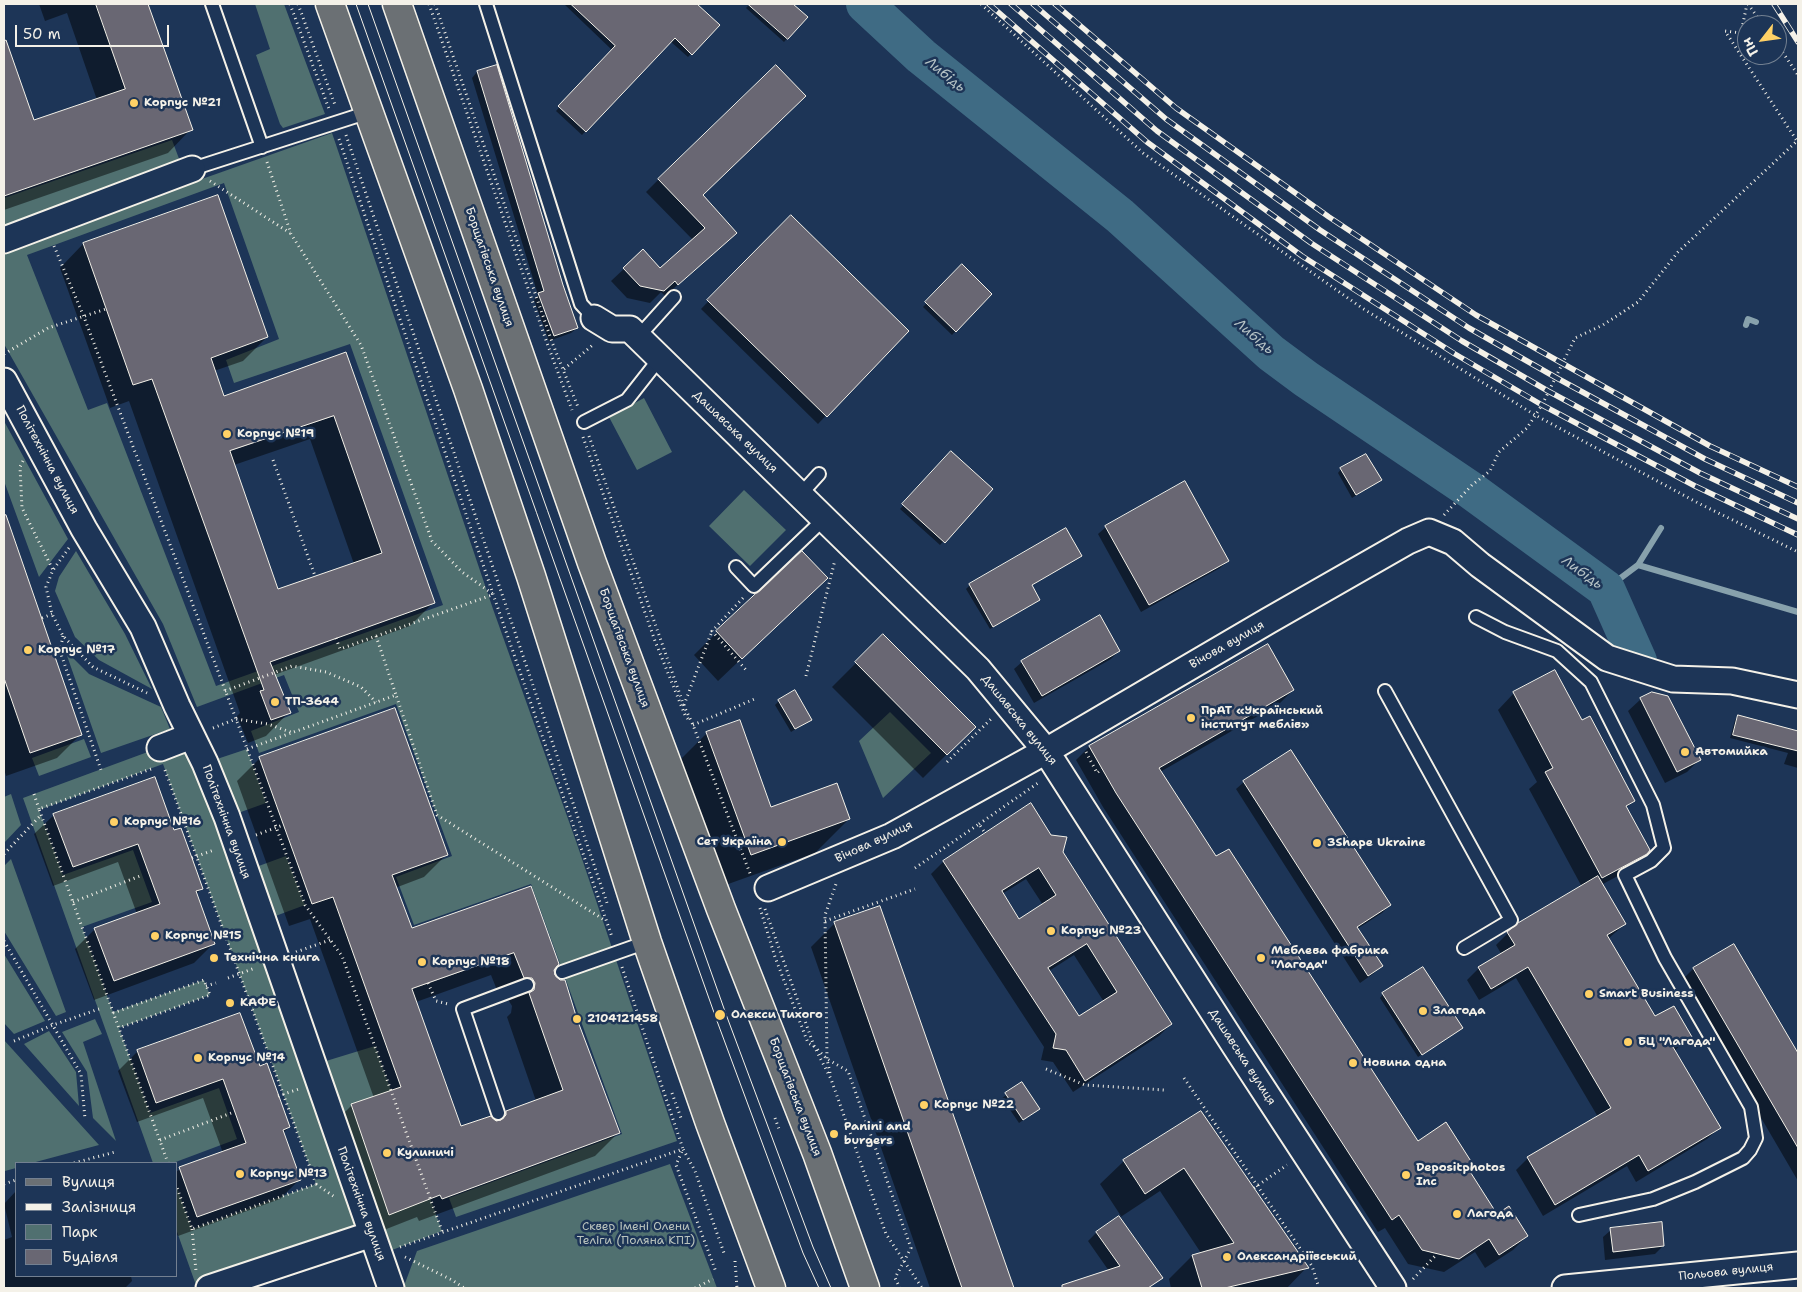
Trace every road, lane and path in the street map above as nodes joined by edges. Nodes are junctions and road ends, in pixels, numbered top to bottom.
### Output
1 (212, 4) edge
2 (290, 4) edge
3 (298, 4) edge
4 (330, 4) edge
5 (397, 4) edge
6 (429, 4) edge
7 (435, 4) edge
8 (486, 4) edge
9 (981, 4) edge
10 (1747, 4) edge
11 (1755, 15) edge
12 (1787, 59) edge
13 (1798, 75) edge
14 (369, 112) junction
15 (338, 122) junction
16 (262, 147) junction
17 (192, 169) junction
18 (45, 225) junction
19 (291, 234) junction
20 (4, 240) edge
21 (674, 297) dead end
22 (106, 309) dead end
23 (84, 317) junction
24 (603, 323) junction
25 (638, 337) junction
26 (4, 354) edge
27 (660, 358) junction
28 (564, 370) junction
29 (4, 381) edge
30 (573, 412) dead end
31 (1535, 416) junction
32 (582, 426) junction
33 (273, 460) dead end
34 (20, 467) dead end
35 (819, 474) dead end
36 (1464, 493) dead end
37 (800, 495) junction
38 (825, 518) junction
39 (838, 551) dead end
40 (1798, 552) edge
41 (736, 567) dead end
42 (315, 576) dead end
43 (754, 586) junction
44 (493, 594) junction
45 (52, 614) junction
46 (1476, 617) dead end
47 (42, 618) dead end
48 (712, 631) junction
49 (63, 636) junction
50 (376, 636) junction
51 (336, 638) dead end
52 (747, 672) dead end
53 (806, 676) dead end
54 (225, 690) junction
55 (1385, 691) dead end
56 (396, 695) junction
57 (1798, 695) edge
58 (757, 698) dead end
59 (376, 702) junction
60 (178, 706) junction
61 (684, 706) junction
62 (996, 713) dead end
63 (236, 719) junction
64 (693, 725) junction
65 (294, 733) junction
66 (191, 736) junction
67 (247, 749) junction
68 (1046, 751) junction
69 (159, 760) junction
70 (947, 762) dead end
71 (1092, 763) dead end
72 (1102, 769) dead end
73 (101, 770) dead end
74 (1039, 783) dead end
75 (34, 794) dead end
76 (39, 809) junction
77 (41, 815) junction
78 (979, 824) junction
79 (985, 833) dead end
80 (217, 849) dead end
81 (4, 854) edge
82 (197, 856) junction
83 (192, 858) dead end
84 (915, 868) dead end
85 (140, 876) dead end
86 (837, 879) dead end
87 (915, 889) dead end
88 (761, 895) junction
89 (73, 902) junction
90 (608, 904) dead end
91 (825, 921) junction
92 (606, 922) junction
93 (4, 941) edge
94 (647, 942) junction
95 (1464, 948) dead end
96 (617, 953) junction
97 (262, 965) dead end
98 (562, 972) dead end
99 (240, 974) junction
100 (228, 978) dead end
101 (216, 982) dead end
102 (428, 983) dead end
103 (527, 985) dead end
104 (206, 986) junction
105 (99, 1009) dead end
106 (464, 1009) junction
107 (113, 1012) junction
108 (53, 1025) junction
109 (119, 1028) junction
110 (14, 1041) dead end
111 (814, 1046) junction
112 (827, 1059) junction
113 (1046, 1069) dead end
114 (1184, 1078) dead end
115 (831, 1079) junction
116 (670, 1087) dead end
117 (300, 1088) dead end
118 (1164, 1090) dead end
119 (283, 1094) junction
120 (278, 1096) dead end
121 (234, 1112) dead end
122 (498, 1113) dead end
123 (85, 1119) dead end
124 (684, 1123) dead end
125 (160, 1140) junction
126 (683, 1148) junction
127 (115, 1152) dead end
128 (1304, 1153) junction
129 (78, 1162) edge
130 (168, 1162) edge
131 (316, 1184) junction
132 (1256, 1186) junction
133 (178, 1190) edge
134 (325, 1191) dead end
135 (1579, 1215) dead end
136 (192, 1229) junction
137 (442, 1231) junction
138 (381, 1246) junction
139 (724, 1253) dead end
140 (734, 1254) dead end
141 (1437, 1254) dead end
142 (904, 1262) junction
143 (1798, 1265) edge
144 (716, 1272) dead end
145 (713, 1279) dead end
146 (203, 1283) edge
147 (1651, 1284) edge
148 (1621, 1285) edge
149 (1400, 1287) edge
150 (392, 1288) edge
151 (464, 1288) edge
152 (696, 1288) edge
153 (737, 1288) edge
154 (771, 1288) edge
155 (865, 1288) edge
156 (900, 1288) edge
157 (922, 1288) edge
158 (1319, 1288) edge
159 (1565, 1288) edge

1 - 16 lane
2 - 15 path
3 - 15 path
4 - 14 main road
5 - 155 main road, Борщагівська вулиця
6 - 30 path
7 - 28 path
8 - 24 lane
9 - 31 path
10 - 11 path
10 - 31 path
12 - 13 path
14 - 15 lane
14 - 94 main road
15 - 16 lane
15 - 44 path
15 - 90 path
16 - 17 lane
16 - 19 path
17 - 18 street
17 - 19 path
18 - 20 street
18 - 23 path
19 - 44 path
21 - 25 lane
22 - 23 path
23 - 26 path
23 - 54 path
24 - 25 street, Дашавська вулиця
24 - 28 path
25 - 27 street, Дашавська вулиця
27 - 32 lane
27 - 37 street, Дашавська вулиця
28 - 32 path
29 - 60 street, Політехнічна вулиця
31 - 36 path
31 - 40 path
32 - 61 path
32 - 64 path
33 - 42 path
34 - 45 path
35 - 37 lane
37 - 38 street, Дашавська вулиця
38 - 43 lane
38 - 68 street, Дашавська вулиця
39 - 53 path
41 - 43 lane
43 - 48 path
44 - 50 path
44 - 92 path
45 - 47 path
45 - 49 path
46 - 135 lane
48 - 52 path
48 - 61 path
49 - 60 path
49 - 73 path
50 - 51 path
50 - 56 path
54 - 59 path
54 - 63 path
55 - 95 lane
56 - 59 path
56 - 92 path
57 - 68 street, Вічова вулиця
58 - 64 path
59 - 65 path
60 - 66 street, Політехнічна вулиця
61 - 64 path
62 - 70 path
63 - 65 path
63 - 67 path
64 - 88 path
65 - 67 path
66 - 69 street
66 - 138 street, Політехнічна вулиця
67 - 137 path
68 - 88 street, Вічова вулиця
68 - 128 street, Дашавська вулиця
69 - 76 path
69 - 82 path
71 - 72 path
74 - 78 path
75 - 76 path
76 - 77 path
77 - 81 path
77 - 89 path
78 - 79 path
78 - 84 path
80 - 82 path
82 - 83 path
82 - 99 path
85 - 89 path
86 - 91 path
87 - 91 path
88 - 111 path
88 - 111 path
89 - 107 path
91 - 112 path
92 - 96 path
93 - 108 path
94 - 96 lane
94 - 154 main road
96 - 98 lane
96 - 126 path
97 - 99 path
99 - 100 path
99 - 119 path
101 - 104 path
102 - 106 path
103 - 106 lane
104 - 107 path
104 - 109 path
105 - 108 path
106 - 122 lane
107 - 109 path
108 - 110 path
108 - 123 path
109 - 125 path
111 - 112 path
111 - 115 path
112 - 115 path
112 - 142 path
113 - 118 path
114 - 132 path
115 - 142 path
116 - 124 path
117 - 119 path
119 - 120 path
119 - 131 path
121 - 125 path
125 - 130 path
126 - 137 path
126 - 139 path
126 - 144 path
127 - 129 path
128 - 132 path
128 - 149 street, Дашавська вулиця
131 - 134 path
131 - 136 path
132 - 158 path
133 - 136 path
136 - 146 path
137 - 138 path
138 - 146 street
138 - 150 street, Політехнічна вулиця
138 - 151 path
140 - 153 path
141 - 149 path
142 - 156 path
142 - 157 path
143 - 147 street, Польова вулиця
145 - 152 path
147 - 148 street, Польова вулиця
148 - 159 street, Польова вулиця

